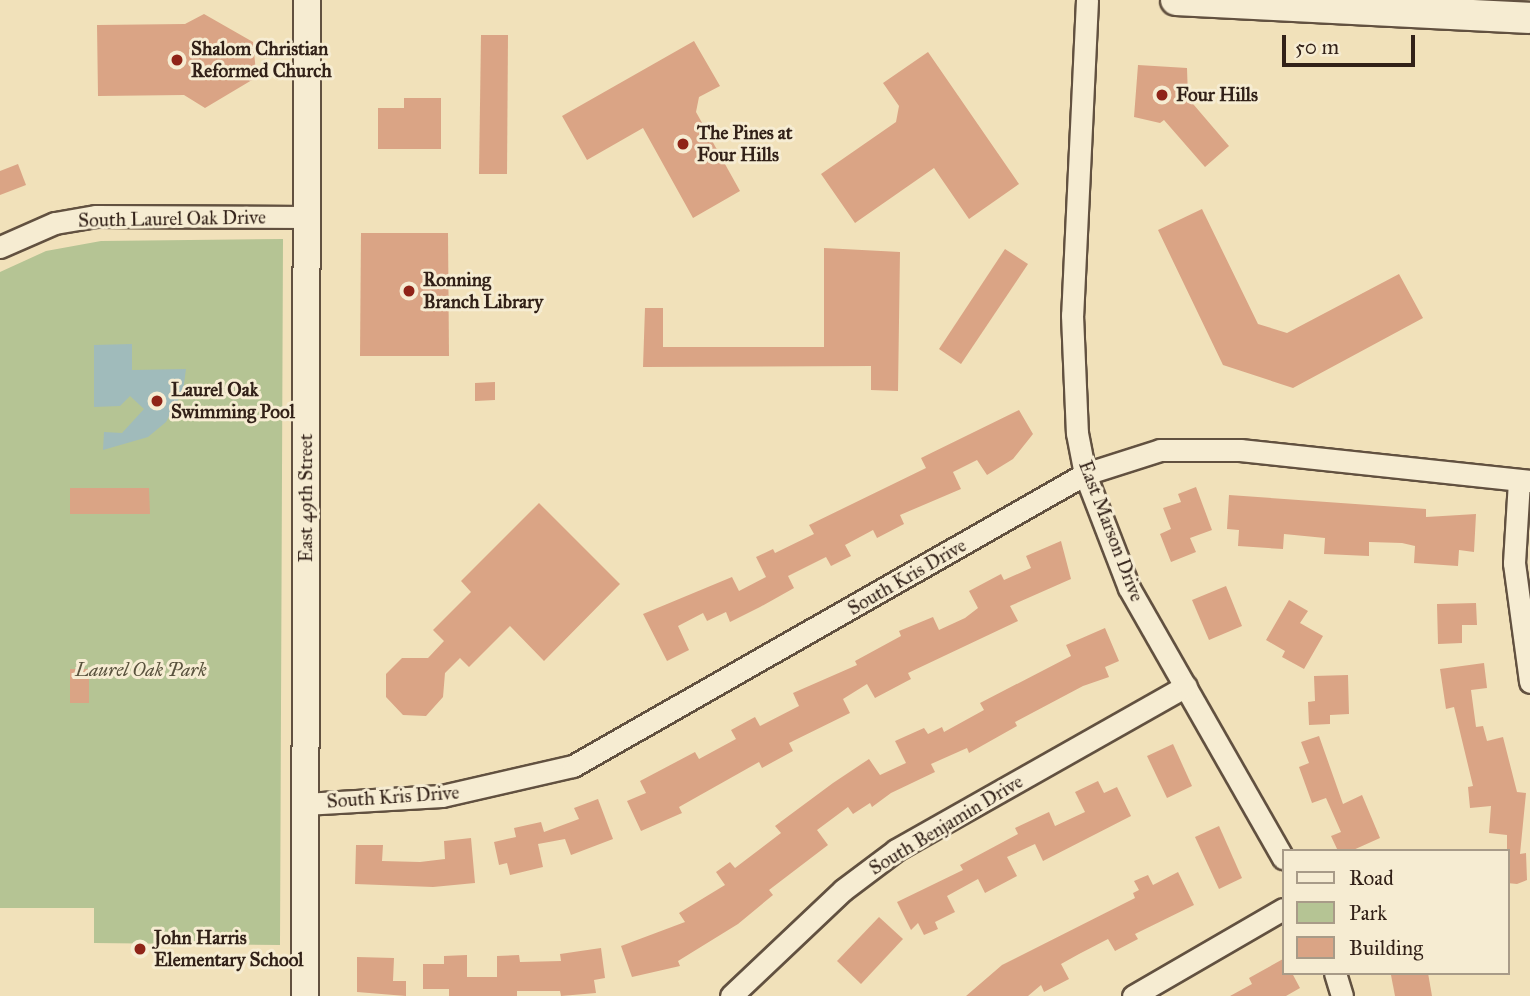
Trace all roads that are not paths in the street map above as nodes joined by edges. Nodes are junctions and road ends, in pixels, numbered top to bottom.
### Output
1 (307, 0) edge
2 (1087, 0) edge
3 (1176, 0) edge
4 (1530, 18) edge
5 (307, 218) junction
6 (0, 247) edge
7 (1085, 474) junction
8 (1524, 481) edge
9 (1530, 682) edge
10 (1186, 686) junction
11 (304, 804) junction
12 (1282, 856) edge
13 (1282, 910) edge
14 (1336, 975) edge
15 (305, 996) edge
16 (731, 996) edge
17 (1133, 996) edge
18 (1342, 996) edge

1 - 5 street, East 49th Street
2 - 7 street, East Marson Drive
3 - 4 main road
5 - 6 street, South Laurel Oak Drive
5 - 11 street, East 49th Street
7 - 8 street, South Kris Drive
7 - 10 street, East Marson Drive
7 - 11 street, South Kris Drive
8 - 9 street
10 - 12 street, East Marson Drive
10 - 16 street, South Benjamin Drive
11 - 15 street, East 49th Street
13 - 17 street
14 - 18 street

